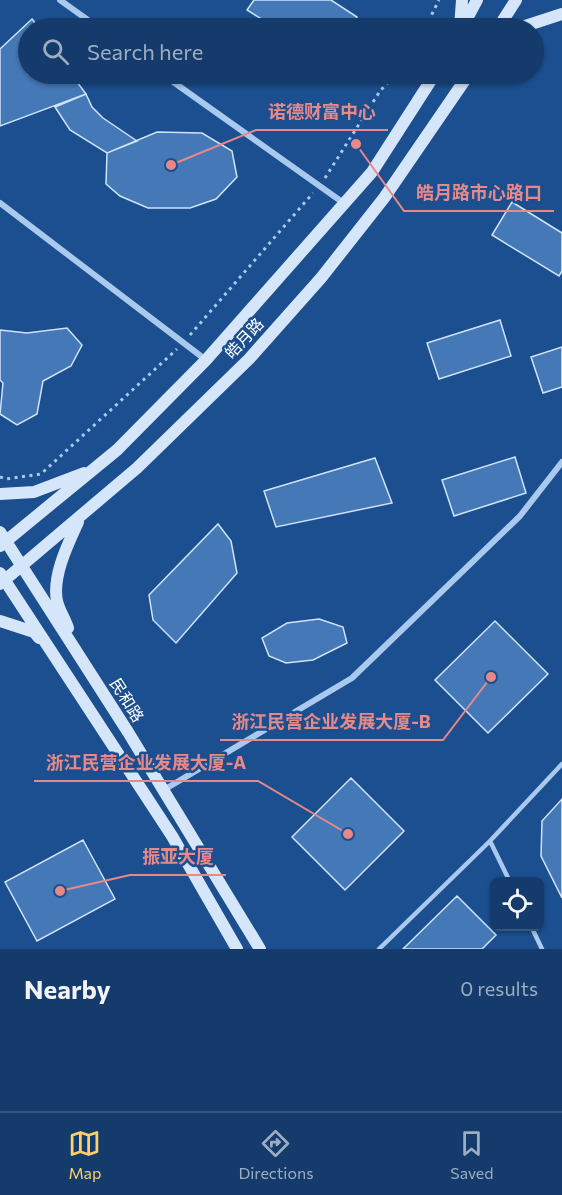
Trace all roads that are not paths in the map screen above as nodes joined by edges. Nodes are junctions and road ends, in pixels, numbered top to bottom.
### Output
1 (60, 0) edge
2 (462, 0) edge
3 (477, 0) edge
4 (516, 0) edge
5 (562, 14) edge
6 (85, 18) edge
7 (461, 18) edge
8 (467, 18) edge
9 (504, 18) edge
10 (544, 20) edge
11 (176, 84) edge
12 (429, 84) edge
13 (462, 84) edge
14 (0, 203) edge
15 (345, 204) junction
16 (206, 360) junction
17 (562, 462) edge
18 (93, 469) junction
19 (0, 494) edge
20 (80, 518) junction
21 (2, 540) edge
22 (22, 566) junction
23 (1, 579) edge
24 (0, 621) edge
25 (52, 652) junction
26 (79, 655) junction
27 (562, 764) edge
28 (162, 792) junction
29 (490, 841) junction
30 (508, 877) edge
31 (533, 931) edge
32 (237, 949) edge
33 (260, 949) edge
34 (380, 949) edge
35 (542, 949) edge

1 - 6 street
2 - 7 main road
3 - 8 main road
4 - 9 main road
5 - 10 main road
11 - 15 street
12 - 15 main road, 皓月路
13 - 20 main road, 皓月路
14 - 16 street
15 - 16 main road, 皓月路
16 - 18 main road, 皓月路
17 - 28 street
18 - 19 main road
18 - 21 main road, 皓月路
20 - 22 main road, 皓月路
20 - 26 main road
21 - 22 main road, 民和路
22 - 23 main road, 皓月路
22 - 26 main road, 民和路
23 - 25 main road
24 - 25 main road
25 - 32 main road
26 - 28 main road, 民和路
27 - 29 lane
28 - 33 main road, 民和路
29 - 30 lane
29 - 34 lane
31 - 35 lane

